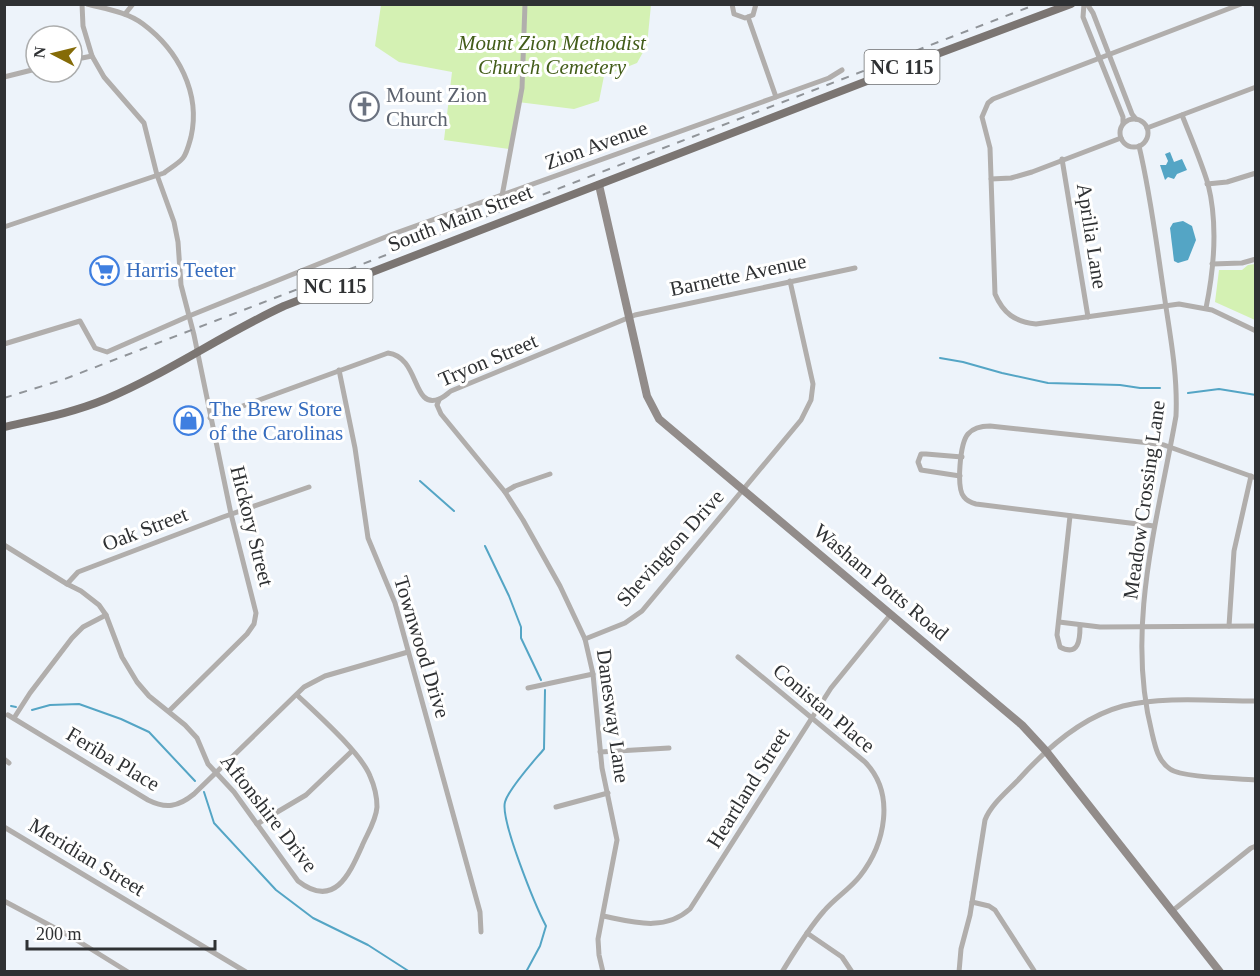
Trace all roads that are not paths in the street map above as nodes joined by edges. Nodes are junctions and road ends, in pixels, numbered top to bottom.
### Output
1 (82, 4) edge
2 (87, 4) edge
3 (133, 4) edge
4 (525, 4) edge
5 (732, 4) edge
6 (756, 4) edge
7 (1071, 4) edge
8 (1085, 4) edge
9 (1241, 4) edge
10 (125, 14) junction
11 (748, 17) junction
12 (1108, 54) junction
13 (92, 56) junction
14 (84, 58) edge
15 (1100, 58) junction
16 (842, 70) dead end
17 (24, 72) edge
18 (4, 77) edge
19 (1256, 87) edge
20 (776, 97) junction
21 (1182, 115) junction
22 (1136, 119) junction
23 (1123, 124) junction
24 (1148, 128) junction
25 (1121, 138) junction
26 (1139, 146) junction
27 (1062, 159) junction
28 (1256, 173) edge
29 (157, 175) junction
30 (991, 179) junction
31 (1208, 184) junction
32 (599, 185) junction
33 (502, 196) junction
34 (4, 227) edge
35 (1256, 259) edge
36 (1212, 264) junction
37 (855, 268) dead end
38 (790, 281) junction
39 (1166, 306) junction
40 (1206, 308) junction
41 (189, 316) junction
42 (1088, 317) junction
43 (630, 318) junction
44 (1256, 331) edge
45 (4, 344) edge
46 (196, 352) junction
47 (339, 370) junction
48 (439, 400) junction
49 (210, 418) junction
50 (4, 427) edge
51 (1170, 447) junction
52 (962, 457) junction
53 (550, 474) dead end
54 (960, 476) junction
55 (1253, 477) edge
56 (309, 487) dead end
57 (744, 490) junction
58 (505, 492) junction
59 (231, 514) junction
60 (1070, 516) junction
61 (1154, 526) junction
62 (4, 545) edge
63 (68, 584) junction
64 (891, 614) junction
65 (106, 615) junction
66 (1059, 622) junction
67 (1080, 626) junction
68 (1229, 626) junction
69 (1256, 626) edge
70 (1143, 627) junction
71 (585, 639) junction
72 (408, 652) junction
73 (738, 657) dead end
74 (593, 674) junction
75 (528, 688) dead end
76 (297, 695) junction
77 (1256, 701) edge
78 (1145, 703) junction
79 (169, 711) junction
80 (8, 715) dead end
81 (14, 718) junction
82 (812, 718) junction
83 (669, 748) dead end
84 (352, 751) junction
85 (600, 752) junction
86 (1046, 752) junction
87 (216, 773) junction
88 (1256, 780) edge
89 (608, 793) junction
90 (556, 807) dead end
91 (257, 824) junction
92 (4, 827) edge
93 (1256, 846) edge
94 (4, 901) edge
95 (972, 902) junction
96 (1171, 912) junction
97 (603, 916) junction
98 (481, 932) dead end
99 (807, 933) junction
100 (128, 972) edge
101 (246, 972) edge
102 (603, 972) edge
103 (782, 972) edge
104 (852, 972) edge
105 (959, 972) edge
106 (1035, 972) edge
107 (1220, 972) edge

1 - 13 street, Hickory Street
2 - 10 street
3 - 10 street
4 - 33 street
5 - 11 street
6 - 11 street
7 - 32 main road, South Main Street / NC 115
8 - 12 street
8 - 15 street
9 - 12 street
10 - 29 street
11 - 20 street
12 - 15 street
12 - 22 street
13 - 14 street
13 - 29 street, Hickory Street
15 - 23 street
15 - 30 street
16 - 20 street, Zion Avenue
17 - 18 street
19 - 21 street
20 - 33 street, Zion Avenue
21 - 24 street
21 - 31 street
22 - 23 street
22 - 24 street
23 - 25 street
24 - 26 street
25 - 26 street
25 - 27 street
26 - 39 street, Meadow Crossing Lane
27 - 30 street
27 - 42 street, Aprilia Lane
28 - 31 street
29 - 34 street
29 - 41 street, Hickory Street
30 - 42 street
31 - 36 street
32 - 43 street, Washam Potts Road
32 - 46 main road, South Main Street / NC 115
33 - 41 street, Zion Avenue
35 - 36 street
36 - 40 street
37 - 38 street, Barnette Avenue
38 - 43 street, Barnette Avenue
38 - 57 street, Shevington Drive
39 - 40 street
39 - 42 street
39 - 51 street, Meadow Crossing Lane
40 - 44 street
41 - 45 street, Zion Avenue
41 - 46 street, Hickory Street
43 - 48 street, Tryon Street
43 - 57 street, Washam Potts Road
46 - 49 street, Hickory Street
46 - 50 main road, South Main Street / NC 115
47 - 48 street, Tryon Street
47 - 49 street, Tryon Street
47 - 72 street, Townwood Drive
48 - 58 street, Danesway Lane
49 - 59 street, Hickory Street
51 - 52 street
51 - 55 street
51 - 61 street, Meadow Crossing Lane
52 - 54 street
52 - 54 street
53 - 58 street
54 - 60 street
55 - 68 street
56 - 59 street, Oak Street
57 - 64 street, Washam Potts Road
57 - 71 street, Shevington Drive
58 - 71 street, Danesway Lane
59 - 63 street, Oak Street
59 - 79 street, Hickory Street
60 - 61 street
60 - 66 street
61 - 70 street, Meadow Crossing Lane
62 - 63 street
63 - 65 street, Aftonshire Drive
64 - 82 street, Heartland Street
64 - 86 street, Washam Potts Road
65 - 79 street, Aftonshire Drive
65 - 81 street
66 - 67 street
66 - 67 street
67 - 70 street
68 - 69 street
68 - 70 street
70 - 78 street, Meadow Crossing Lane
71 - 74 street, Danesway Lane
72 - 76 street, Feriba Place
72 - 98 street, Townwood Drive
73 - 82 street, Conistan Place
74 - 75 street
74 - 85 street, Danesway Lane
76 - 84 street, Aftonshire Drive
76 - 87 street, Feriba Place
77 - 78 street
78 - 86 street
78 - 88 street, Meadow Crossing Lane
79 - 87 street, Aftonshire Drive
80 - 81 street, Feriba Place
81 - 87 street, Feriba Place
82 - 97 street, Heartland Street
82 - 99 street, Conistan Place
83 - 85 street
84 - 91 street
84 - 91 street, Aftonshire Drive
85 - 89 street, Danesway Lane
86 - 95 street
86 - 96 street, Washam Potts Road
87 - 91 street, Aftonshire Drive
89 - 90 street
89 - 97 street, Danesway Lane
92 - 101 street, Meridian Street
93 - 96 street
94 - 100 street
95 - 105 street
95 - 106 street
96 - 107 street, Washam Potts Road
97 - 102 street, Danesway Lane
99 - 103 street, Conistan Place
99 - 104 street

